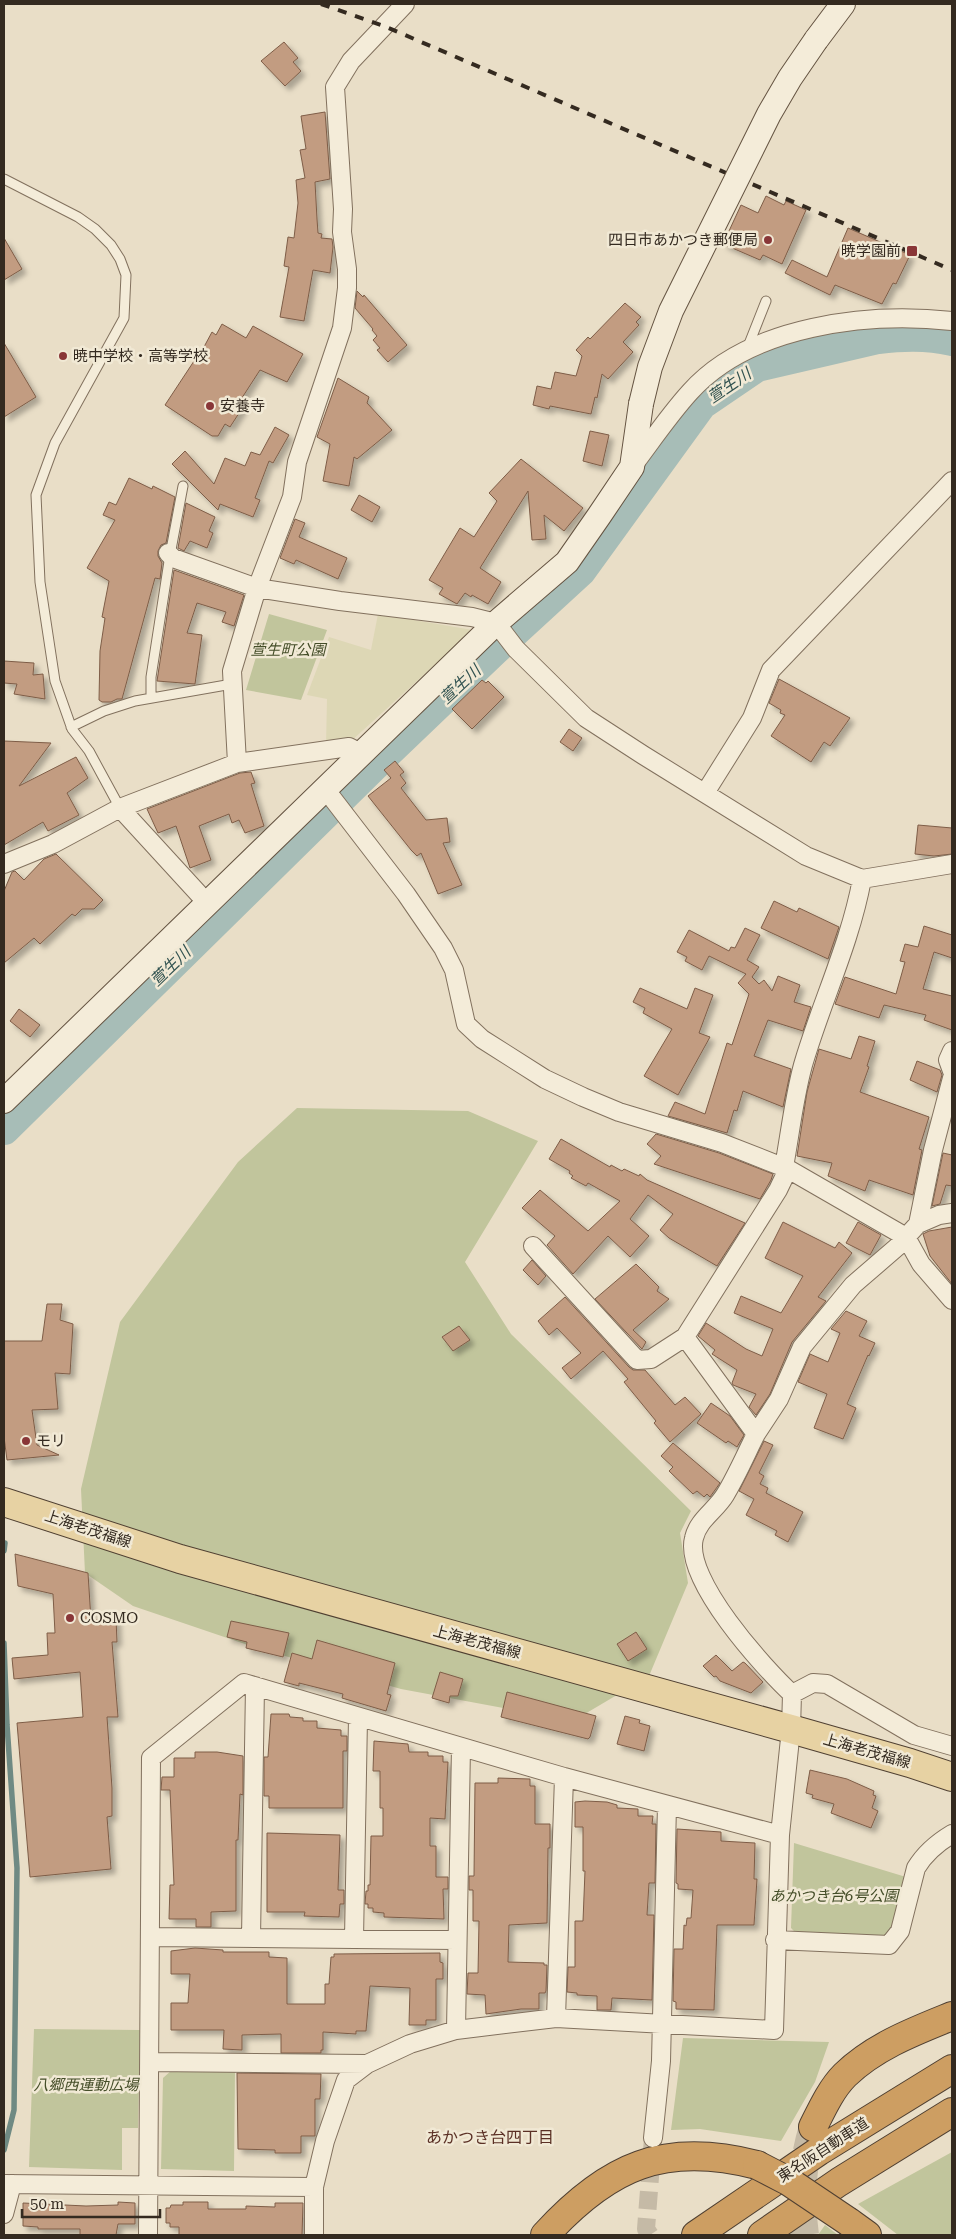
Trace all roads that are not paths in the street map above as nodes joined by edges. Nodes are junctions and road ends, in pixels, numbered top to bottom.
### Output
1 (405, 4) edge
2 (843, 4) edge
3 (4, 179) edge
4 (766, 301) dead end
5 (952, 321) edge
6 (746, 352) junction
7 (632, 467) junction
8 (952, 481) edge
9 (183, 486) dead end
10 (169, 554) junction
11 (257, 588) junction
12 (498, 627) junction
13 (232, 684) junction
14 (151, 698) junction
15 (72, 727) junction
16 (362, 754) junction
17 (237, 763) junction
18 (705, 792) junction
19 (335, 800) junction
20 (120, 808) junction
21 (4, 864) edge
22 (952, 864) edge
23 (862, 879) junction
24 (208, 904) junction
25 (952, 1051) edge
26 (952, 1071) edge
27 (952, 1078) edge
28 (4, 1101) edge
29 (786, 1168) junction
30 (952, 1213) edge
31 (952, 1222) edge
32 (912, 1231) junction
33 (533, 1246) dead end
34 (952, 1300) edge
35 (685, 1337) junction
36 (756, 1434) junction
37 (4, 1502) edge
38 (255, 1686) junction
39 (792, 1694) junction
40 (358, 1718) junction
41 (791, 1729) junction
42 (952, 1746) edge
43 (461, 1748) junction
44 (564, 1777) junction
45 (952, 1777) edge
46 (667, 1805) junction
47 (952, 1834) edge
48 (780, 1835) junction
49 (150, 1937) junction
50 (251, 1938) junction
51 (354, 1939) junction
52 (456, 1940) junction
53 (776, 1940) junction
54 (952, 2016) edge
55 (556, 2018) junction
56 (662, 2024) junction
57 (456, 2030) junction
58 (150, 2062) junction
59 (367, 2064) junction
60 (952, 2069) edge
61 (952, 2112) edge
62 (813, 2127) tunnel mouth
63 (653, 2138) tunnel mouth
64 (8, 2184) edge
65 (148, 2185) junction
66 (314, 2187) junction
67 (4, 2214) edge
68 (858, 2228) edge
69 (148, 2235) edge
70 (314, 2235) edge
71 (545, 2235) edge
72 (696, 2235) edge
73 (762, 2235) edge

1 - 11 street
2 - 7 street, bridge
3 - 15 lane
4 - 6 lane
5 - 6 street
6 - 7 street
7 - 12 street
8 - 18 street
9 - 10 lane
10 - 11 street
10 - 14 lane
11 - 12 street
11 - 13 street
12 - 16 street
12 - 18 street
13 - 14 lane
13 - 17 street
14 - 15 lane
15 - 20 lane
16 - 17 street
16 - 19 street
17 - 20 street
18 - 23 street
19 - 24 street
19 - 29 street
20 - 21 street
20 - 24 street
22 - 23 street
23 - 29 street
24 - 28 street
25 - 26 street
27 - 32 street
29 - 32 street
29 - 35 street
30 - 32 street
31 - 32 street
32 - 34 street
32 - 36 street
33 - 35 street
35 - 36 street
36 - 39 street
37 - 41 main road, 上海老茂福線
38 - 40 street
38 - 49 street
38 - 50 street
39 - 41 street
39 - 42 street
40 - 43 street
40 - 51 street
41 - 45 main road, 上海老茂福線
41 - 48 street
43 - 44 street
43 - 52 street
44 - 46 street
44 - 55 street
46 - 48 street
46 - 56 street
47 - 53 street
48 - 53 street
49 - 50 street
49 - 58 street
50 - 51 street
51 - 52 street
52 - 57 street
53 - 56 street
54 - 62 highway
55 - 56 street
55 - 57 street
56 - 63 street
57 - 59 street
58 - 59 street
58 - 65 street
59 - 66 street
60 - 72 highway, 東名阪自動車道
61 - 73 highway
64 - 65 street
64 - 67 street
65 - 66 street
65 - 69 street
66 - 70 street
68 - 71 highway, bridge

